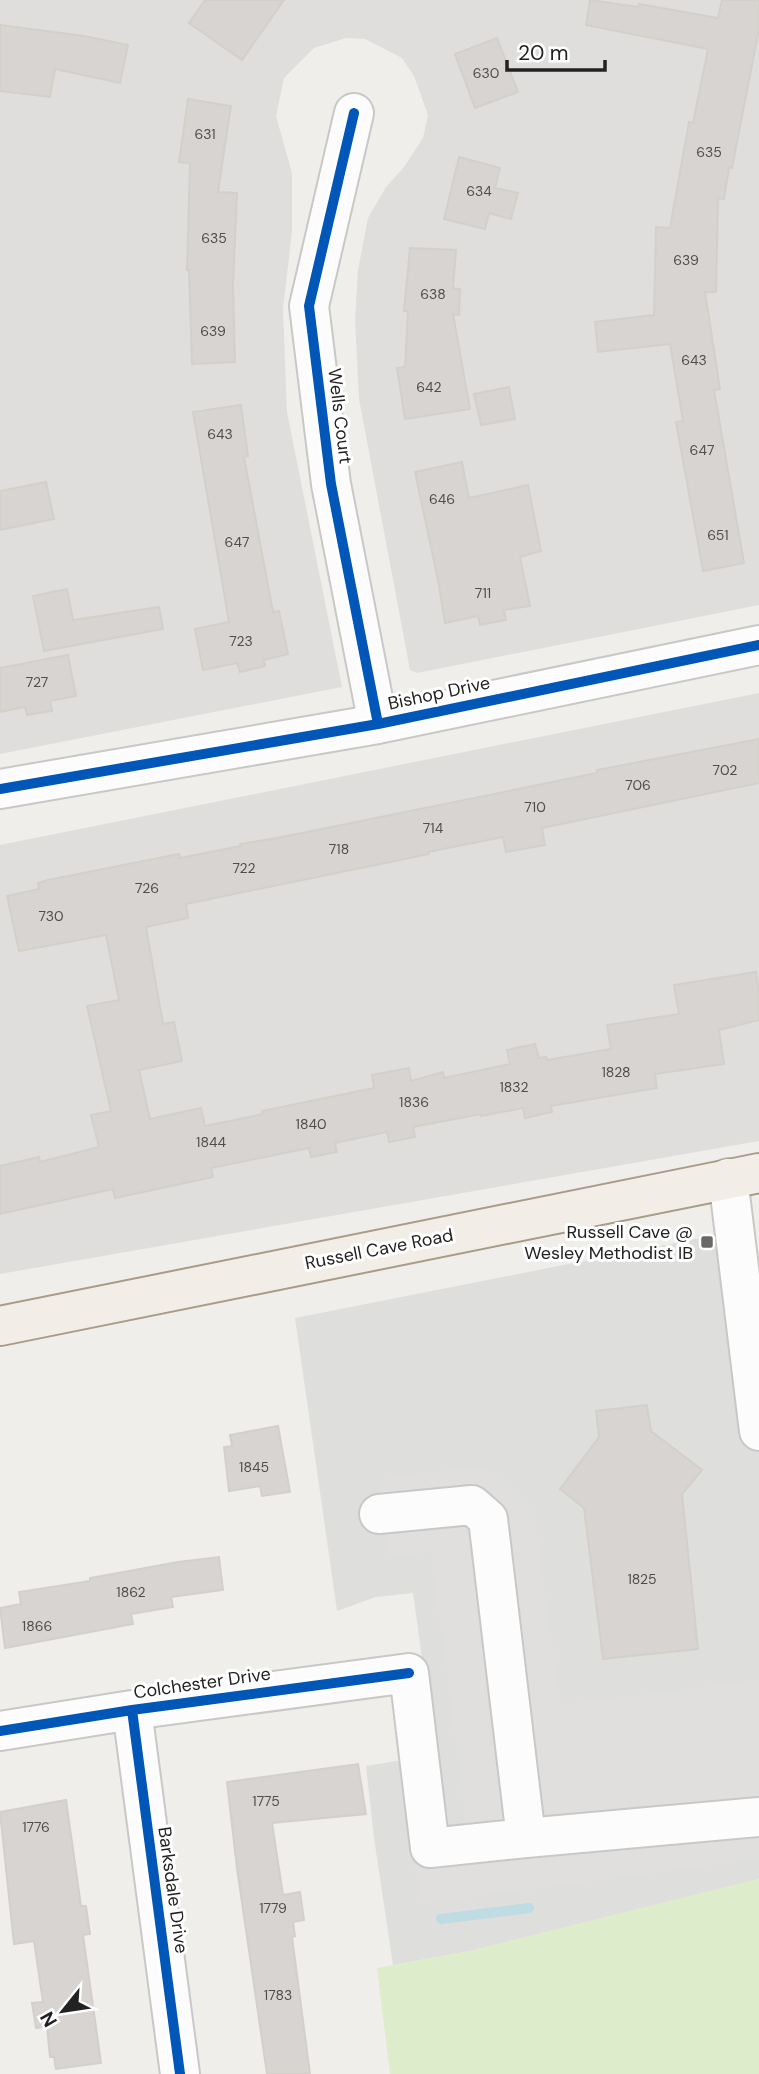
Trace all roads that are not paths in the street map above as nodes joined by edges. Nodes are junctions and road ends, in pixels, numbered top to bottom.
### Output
1 (354, 113) dead end
2 (759, 645) edge
3 (378, 724) junction
4 (0, 789) edge
5 (743, 1176) edge
6 (0, 1326) edge
7 (759, 1431) edge
8 (379, 1514) dead end
9 (132, 1710) junction
10 (0, 1731) edge
11 (759, 1817) edge
12 (526, 1838) junction
13 (180, 2074) edge

1 - 3 street, Wells Court
2 - 3 street, Bishop Drive
3 - 4 street, Bishop Drive
5 - 6 main road, Russell Cave Road
5 - 7 street
8 - 12 street
9 - 10 street, Colchester Drive
9 - 12 street, Colchester Drive
9 - 13 street, Barksdale Drive
11 - 12 street

